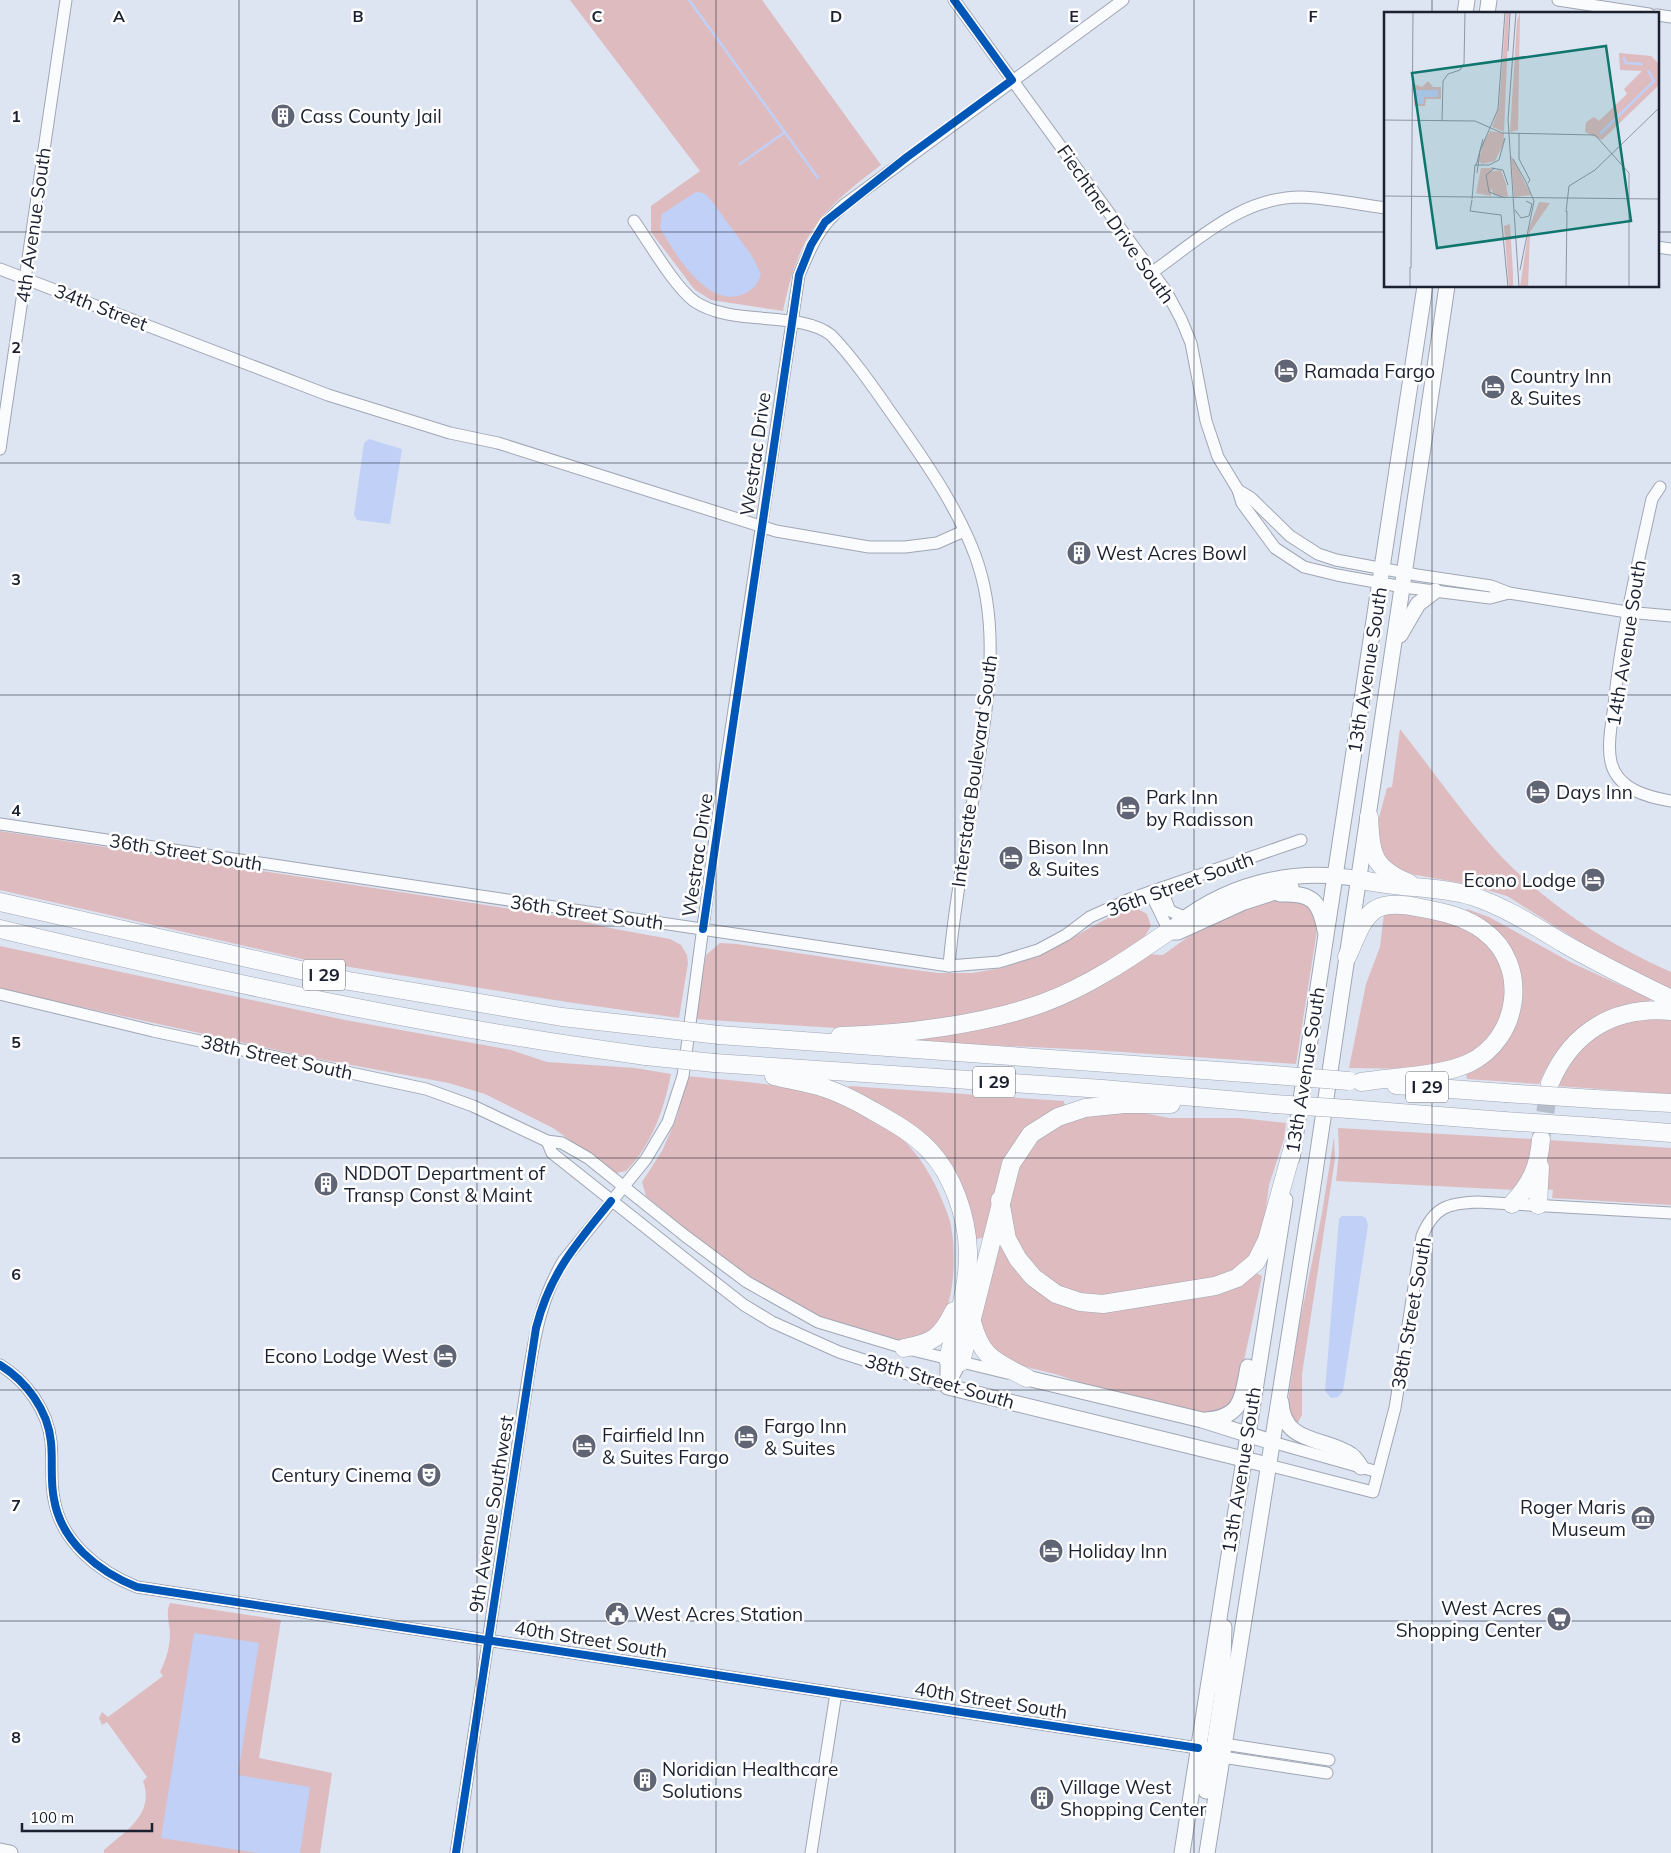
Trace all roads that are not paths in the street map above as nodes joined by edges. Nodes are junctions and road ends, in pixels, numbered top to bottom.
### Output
1 (66, 0) edge
2 (954, 0) edge
3 (1123, 0) edge
4 (1558, 0) edge
5 (1635, 12) edge
6 (1658, 15) edge
7 (1671, 17) edge
8 (1012, 80) junction
9 (1384, 208) edge
10 (634, 221) dead end
11 (1658, 247) edge
12 (1671, 249) edge
13 (0, 269) edge
14 (1154, 271) junction
15 (25, 278) junction
16 (1425, 288) edge
17 (1447, 288) edge
18 (790, 322) junction
19 (1418, 339) junction
20 (1427, 425) junction
21 (0, 449) edge
22 (1660, 488) dead end
23 (1238, 490) junction
24 (762, 527) junction
25 (964, 531) junction
26 (1383, 567) junction
27 (1404, 580) junction
28 (1380, 583) junction
29 (1435, 591) junction
30 (1509, 593) junction
31 (1627, 612) junction
32 (1671, 616) edge
33 (1394, 650) junction
34 (1671, 801) edge
35 (1369, 817) junction
36 (0, 824) edge
37 (1301, 840) dead end
38 (1335, 881) junction
39 (1358, 885) junction
40 (1422, 888) junction
41 (1156, 890) junction
42 (1263, 894) junction
43 (0, 902) edge
44 (1185, 917) junction
45 (0, 929) edge
46 (703, 929) junction
47 (1169, 931) junction
48 (0, 938) edge
49 (1326, 938) junction
50 (98, 952) junction
51 (1347, 957) junction
52 (949, 966) junction
53 (0, 994) edge
54 (1671, 999) edge
55 (1671, 1011) edge
56 (783, 1041) junction
57 (719, 1064) junction
58 (1355, 1081) junction
59 (1550, 1083) tunnel mouth
60 (1219, 1098) junction
61 (1671, 1103) edge
62 (1671, 1133) edge
63 (1540, 1139) tunnel mouth
64 (547, 1142) junction
65 (1293, 1147) junction
66 (1539, 1157) junction
67 (624, 1186) junction
68 (1000, 1200) junction
69 (611, 1201) junction
70 (1512, 1204) junction
71 (1538, 1205) junction
72 (1671, 1213) edge
73 (1272, 1281) junction
74 (963, 1293) junction
75 (972, 1322) junction
76 (904, 1348) junction
77 (955, 1360) junction
78 (0, 1365) edge
79 (1027, 1378) junction
80 (948, 1387) junction
81 (1280, 1390) junction
82 (1202, 1420) junction
83 (1246, 1434) junction
84 (1272, 1442) junction
85 (1243, 1457) junction
86 (1268, 1465) junction
87 (1361, 1467) junction
88 (1378, 1472) junction
89 (1224, 1578) junction
90 (488, 1640) junction
91 (836, 1693) junction
92 (1198, 1748) junction
93 (1223, 1751) junction
94 (1329, 1760) dead end
95 (1327, 1773) dead end
96 (0, 1852) edge
97 (10, 1853) edge
98 (456, 1853) edge
99 (811, 1853) edge
100 (1182, 1853) edge
101 (1201, 1853) edge
102 (1207, 1853) edge

1 - 15 street, 4th Avenue South
2 - 8 street, Fiechtner Drive South
3 - 8 street, Westrac Drive
4 - 5 street
6 - 7 street
8 - 14 street, Fiechtner Drive South
8 - 18 street, Westrac Drive
9 - 14 street
10 - 18 street, Interstate Boulevard South
11 - 12 street
13 - 15 street, 34th Street
14 - 23 street, Fiechtner Drive South
15 - 21 street, 4th Avenue South
15 - 24 street, 34th Street
16 - 19 main road, 13th Avenue South
17 - 20 main road, 13th Avenue South
18 - 24 street, Westrac Drive
18 - 25 street, Interstate Boulevard South
19 - 20 main road
19 - 26 main road, 13th Avenue South
20 - 27 main road, 13th Avenue South
22 - 31 street, 14th Avenue South
23 - 26 street, Fiechtner Drive South
23 - 28 street, Fiechtner Drive South
24 - 25 street, 34th Street
24 - 46 street, Westrac Drive
25 - 52 street, Interstate Boulevard South
26 - 27 street, Fiechtner Drive South
26 - 28 main road, 13th Avenue South
27 - 28 street, Fiechtner Drive South
27 - 29 street
27 - 30 street
27 - 33 main road, 13th Avenue South
28 - 38 main road, 13th Avenue South
29 - 30 street
29 - 33 main road
30 - 31 street
31 - 32 street
31 - 34 street, 14th Avenue South
33 - 35 main road, 13th Avenue South
35 - 39 main road, 13th Avenue South
35 - 40 highway
36 - 46 street, 36th Street South
37 - 41 street, 36th Street South
38 - 39 main road
38 - 42 main road
38 - 44 main road
38 - 49 main road, 13th Avenue South
39 - 40 highway
39 - 51 main road, 13th Avenue South
40 - 54 highway
41 - 44 street
41 - 47 street
41 - 52 street, 36th Street South
42 - 47 main road
42 - 49 main road
43 - 56 highway, I 29, bridge
44 - 47 main road
45 - 50 highway, I 29
46 - 52 street, 36th Street South
46 - 67 street, Westrac Drive
47 - 56 highway
48 - 50 highway
49 - 65 main road, 13th Avenue South
50 - 57 highway, I 29, bridge
51 - 58 highway
51 - 81 main road, 13th Avenue South
53 - 64 street, 38th Street South
55 - 59 highway
56 - 58 highway, I 29, bridge
57 - 60 highway, I 29
57 - 74 highway
58 - 61 highway, I 29, bridge
60 - 62 highway, I 29, bridge
60 - 68 highway
63 - 66 highway
64 - 67 street, 38th Street South
64 - 69 street, 38th Street South
65 - 68 highway
65 - 73 main road, 13th Avenue South
66 - 70 highway
66 - 71 highway
67 - 69 street, 9th Avenue Southwest
67 - 76 street, 38th Street South
68 - 75 highway
69 - 80 street, 38th Street South
69 - 90 street, 9th Avenue Southwest
70 - 71 street, 38th Street South
70 - 88 street, 38th Street South
71 - 72 street, 38th Street South
73 - 82 main road
73 - 83 main road, 13th Avenue South
74 - 76 highway
74 - 77 highway
75 - 77 highway
75 - 79 highway
76 - 77 street, 38th Street South
77 - 79 street, 38th Street South
77 - 80 main road
78 - 90 street, 40th Street South
79 - 82 main road, 38th Street South
80 - 85 main road, 38th Street South
81 - 84 main road, 13th Avenue South
81 - 87 main road
82 - 83 main road, 38th Street South
83 - 84 main road, 38th Street South
83 - 85 main road, 13th Avenue South
84 - 86 main road, 13th Avenue South
84 - 87 street, 38th Street South
85 - 86 main road, 38th Street South
85 - 89 main road, 13th Avenue South
86 - 88 street, 38th Street South
86 - 93 main road, 13th Avenue South
87 - 88 street, 38th Street South
89 - 92 main road, 13th Avenue South
89 - 93 main road
90 - 91 street, 40th Street South
90 - 98 street, 9th Avenue Southwest
91 - 92 street, 40th Street South
91 - 99 street
92 - 100 main road, 13th Avenue South
92 - 101 main road
93 - 94 street
93 - 95 street
93 - 102 main road, 13th Avenue South
96 - 97 main road

